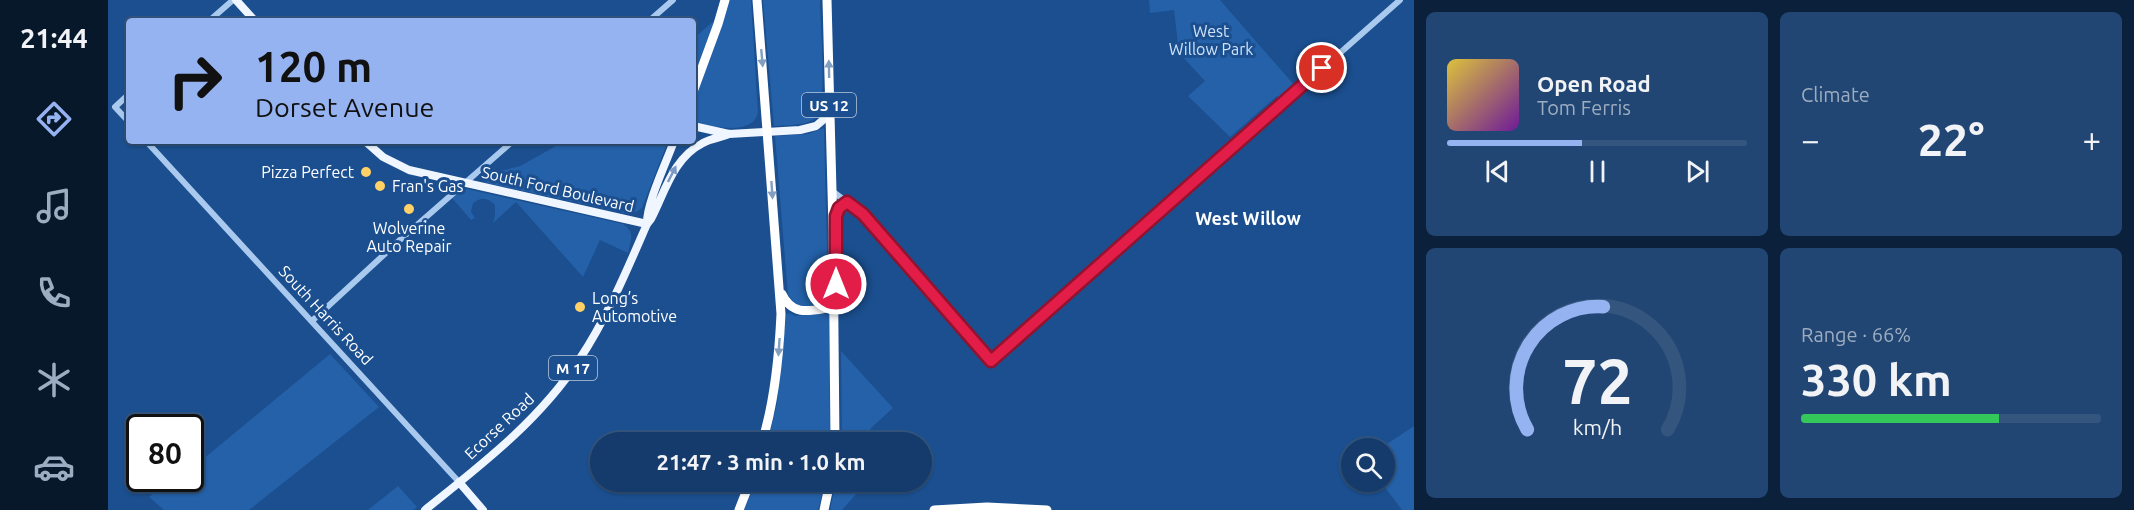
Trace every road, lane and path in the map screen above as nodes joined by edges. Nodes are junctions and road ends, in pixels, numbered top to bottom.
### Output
1 (234, 0) edge
2 (673, 0) edge
3 (725, 0) edge
4 (757, 0) edge
5 (827, 0) edge
6 (1400, 0) edge
7 (213, 18) edge
8 (252, 18) edge
9 (652, 18) edge
10 (696, 84) edge
11 (126, 97) edge
12 (830, 114) junction
13 (126, 119) edge
14 (696, 127) edge
15 (768, 132) junction
16 (731, 135) junction
17 (149, 144) edge
18 (368, 144) edge
19 (510, 144) edge
20 (674, 144) edge
21 (464, 183) junction
22 (831, 190) junction
23 (849, 203) junction
24 (646, 224) junction
25 (780, 289) junction
26 (833, 290) junction
27 (834, 307) junction
28 (312, 321) junction
29 (764, 432) edge
30 (835, 432) edge
31 (459, 482) junction
32 (746, 492) edge
33 (828, 492) edge
34 (425, 510) edge
35 (483, 510) edge
36 (739, 510) edge
37 (824, 510) edge
38 (934, 510) edge
39 (1047, 510) edge

1 - 7 street
1 - 8 main road
2 - 9 street
3 - 10 highway
4 -> 15 highway
12 -> 5 highway, US 12 / US 12
6 - 23 street
11 - 13 street
12 - 15 main road, Ecorse Road / M 17
12 - 22 highway, US 12 / US 12
14 - 16 main road, Ecorse Road / M 17
15 - 16 main road, Ecorse Road / M 17
15 -> 25 highway
24 -> 16 main road, Ecorse Road / M 17
17 - 28 street, South Harris Road
18 - 21 main road, South Ford Boulevard
19 - 21 street
20 - 24 main road, Ecorse Road / M 17
21 - 24 main road, South Ford Boulevard
21 - 28 street
22 - 23 street
22 - 26 highway, US 12 / US 12
23 - 26 highway
24 - 31 main road, Ecorse Road / M 17
25 - 27 highway
25 -> 29 highway
26 - 27 highway, US 12 / US 12
27 - 30 highway, US 12
28 - 31 street, South Harris Road
31 - 34 main road, Ecorse Road / M 17
31 - 35 main road, South Harris Road
32 - 36 highway
33 - 37 highway
38 - 39 highway

